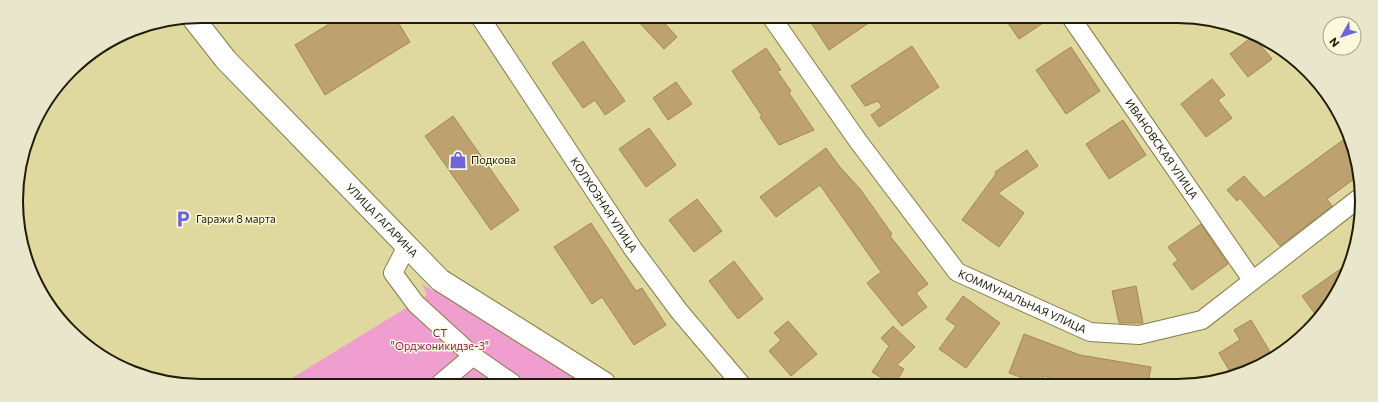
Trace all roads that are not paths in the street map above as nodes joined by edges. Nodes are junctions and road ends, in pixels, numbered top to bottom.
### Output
1 (197, 23) edge
2 (484, 23) edge
3 (775, 23) edge
4 (1075, 23) edge
5 (1355, 201) edge
6 (407, 246) junction
7 (1252, 280) junction
8 (473, 356) junction
9 (446, 379) edge
10 (506, 379) edge
11 (598, 379) edge
12 (737, 379) edge

1 - 6 main road, УЛИЦА ГАГАРИНА
2 - 12 street, КОЛХОЗНАЯ УЛИЦА
3 - 7 street, КОММУНАЛЬНАЯ УЛИЦА
4 - 7 street, ИВАНОВСКАЯ УЛИЦА
5 - 7 street, КОММУНАЛЬНАЯ УЛИЦА
6 - 8 street
6 - 11 main road, УЛИЦА ГАГАРИНА
8 - 9 street
8 - 10 street

